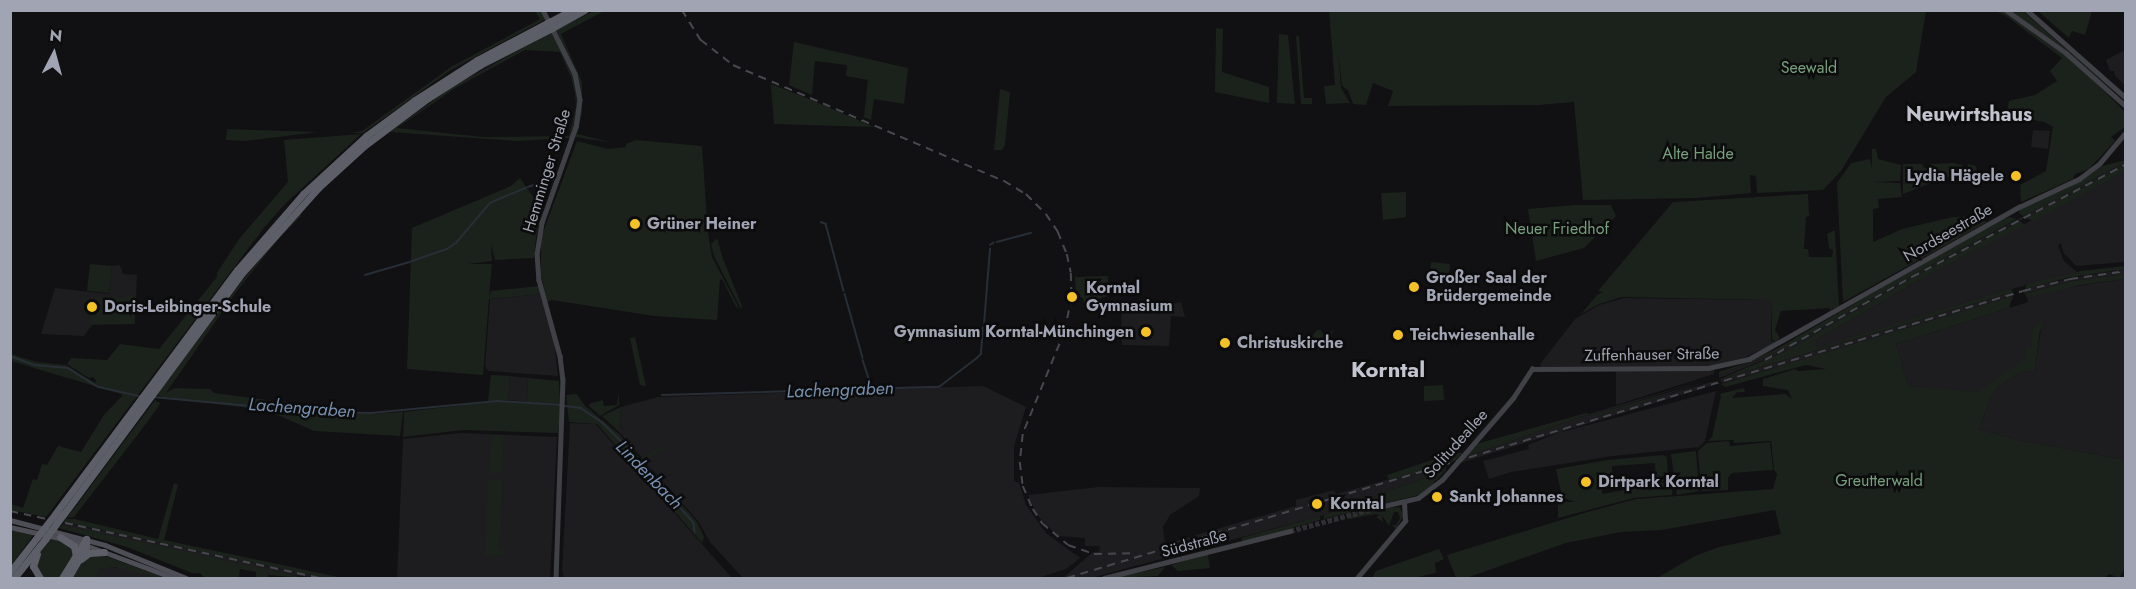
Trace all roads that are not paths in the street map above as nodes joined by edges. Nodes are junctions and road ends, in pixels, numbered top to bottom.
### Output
1 (543, 10) edge
2 (572, 10) edge
3 (585, 10) edge
4 (2006, 10) edge
5 (2027, 10) edge
6 (550, 25) junction
7 (2126, 98) edge
8 (2126, 106) edge
9 (2126, 132) edge
10 (374, 134) junction
11 (1774, 346) joint
12 (1528, 373) joint
13 (152, 388) junction
14 (141, 404) junction
15 (1404, 502) junction
16 (1379, 507) tunnel mouth
17 (10, 520) edge
18 (10, 527) edge
19 (1290, 531) tunnel mouth
20 (60, 537) junction
21 (44, 538) junction
22 (85, 543) junction
23 (104, 552) junction
24 (78, 559) junction
25 (12, 569) edge
26 (14, 579) edge
27 (40, 579) edge
28 (62, 579) edge
29 (68, 579) edge
30 (174, 579) edge
31 (186, 579) edge
32 (556, 579) edge
33 (1104, 579) edge
34 (1357, 579) edge

1 - 6 main road, Hemminger Straße
2 - 6 highway
3 - 6 highway
4 - 8 main road
5 - 7 main road
6 - 10 highway
6 - 10 highway
6 - 32 main road, Hemminger Straße
9 - 11 main road, Nordseestraße
10 - 13 highway
10 - 13 highway
11 - 12 main road, Zuffenhauser Straße
12 - 15 main road, Solitudeallee, bridge
13 - 14 highway
14 - 21 highway, bridge
14 - 21 highway, bridge
15 - 16 main road
15 - 34 main road
17 - 22 main road
18 - 20 main road
19 - 33 main road, Südstraße
20 - 22 main road
20 - 24 highway
21 - 25 highway
21 - 26 highway
21 - 27 highway
22 - 23 main road
22 - 24 highway
22 - 31 main road
23 - 24 highway
23 - 30 main road
24 - 28 highway
24 - 29 highway

